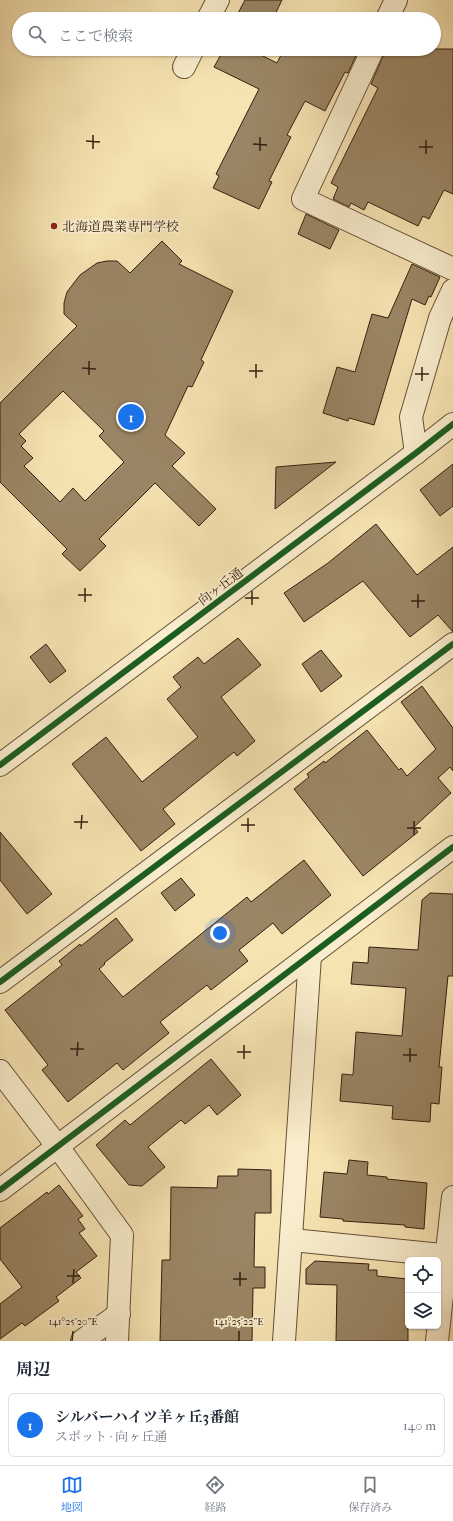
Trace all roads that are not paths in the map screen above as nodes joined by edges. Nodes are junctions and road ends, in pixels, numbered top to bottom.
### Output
1 (218, 0) edge
2 (396, 0) edge
3 (212, 12) edge
4 (390, 12) edge
5 (370, 56) edge
6 (453, 269) edge
7 (453, 290) edge
8 (453, 424) edge
9 (416, 453) junction
10 (453, 644) edge
11 (0, 765) edge
12 (453, 847) edge
13 (310, 956) junction
14 (0, 982) edge
15 (0, 1071) edge
16 (58, 1147) junction
17 (0, 1190) edge
18 (453, 1197) edge
19 (292, 1240) junction
20 (450, 1256) edge
21 (119, 1314) junction
22 (82, 1341) edge
23 (117, 1341) edge
24 (284, 1341) edge
25 (437, 1341) edge

1 - 3 street
2 - 4 street
5 - 6 street
7 - 9 street
8 - 9 street, 向ヶ丘通
9 - 11 street, 向ヶ丘通
10 - 14 street
12 - 13 street
13 - 16 street
13 - 19 street
15 - 16 street
16 - 17 street
16 - 21 street
18 - 20 street
19 - 20 street
19 - 24 street
20 - 25 street
21 - 22 street
21 - 23 street

